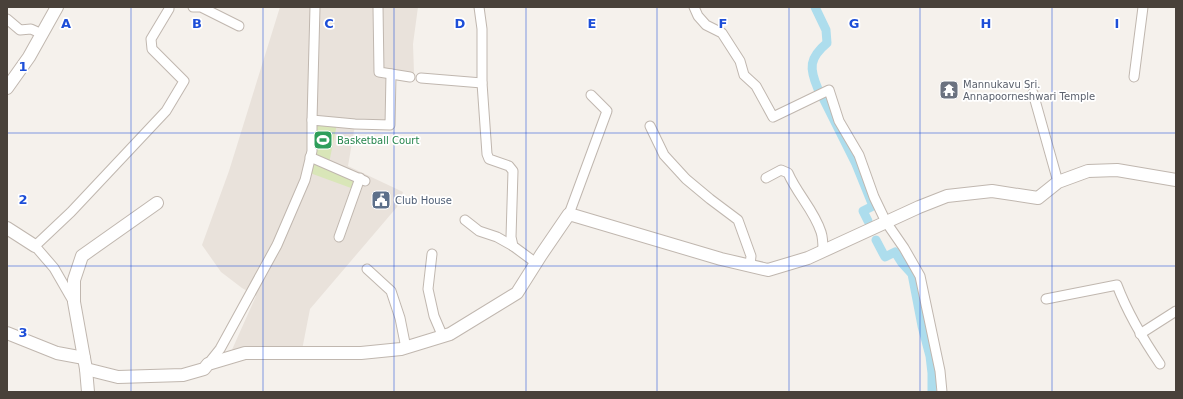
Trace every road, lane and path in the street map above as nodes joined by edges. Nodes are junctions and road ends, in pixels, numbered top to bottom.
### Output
1 (57, 7) edge
2 (169, 7) edge
3 (193, 7) edge
4 (315, 7) edge
5 (378, 7) edge
6 (479, 7) edge
7 (694, 7) edge
8 (1143, 7) edge
9 (7, 18) edge
10 (239, 26) dead end
11 (42, 34) junction
12 (392, 74) junction
13 (410, 77) dead end
14 (1134, 77) dead end
15 (420, 78) dead end
16 (482, 83) junction
17 (7, 88) edge
18 (1033, 93) dead end
19 (591, 94) dead end
20 (312, 120) junction
21 (650, 126) dead end
22 (310, 157) junction
23 (766, 178) dead end
24 (1176, 180) edge
25 (1058, 182) junction
26 (157, 203) dead end
27 (568, 214) junction
28 (465, 220) dead end
29 (883, 224) junction
30 (7, 228) edge
31 (339, 237) dead end
32 (35, 246) junction
33 (513, 246) junction
34 (824, 251) junction
35 (432, 254) dead end
36 (536, 263) junction
37 (750, 265) junction
38 (367, 269) dead end
39 (1046, 300) dead end
40 (74, 302) junction
41 (1176, 311) edge
42 (7, 333) edge
43 (1140, 334) junction
44 (443, 337) junction
45 (406, 348) junction
46 (85, 363) junction
47 (208, 364) junction
48 (1160, 364) dead end
49 (88, 392) edge
50 (942, 392) edge

1 - 11 street
2 - 32 street
3 - 10 street
4 - 20 street
5 - 12 street
6 - 16 street
7 - 29 street
8 - 14 street
9 - 11 street
11 - 17 street
12 - 13 street
12 - 20 street
15 - 16 street
16 - 33 street
18 - 25 street
19 - 27 street
20 - 22 street
21 - 37 street
22 - 31 street
22 - 47 street
23 - 34 street
24 - 25 street
25 - 29 street
26 - 40 street
27 - 36 street
27 - 37 street
28 - 33 street
29 - 34 street
29 - 50 street
30 - 32 street
32 - 40 street
33 - 36 street
34 - 37 street
35 - 44 street
36 - 44 street
38 - 45 street
39 - 43 street
40 - 46 street
41 - 43 street
42 - 46 street
43 - 48 street
44 - 45 street
45 - 47 street
46 - 47 street
46 - 49 street

